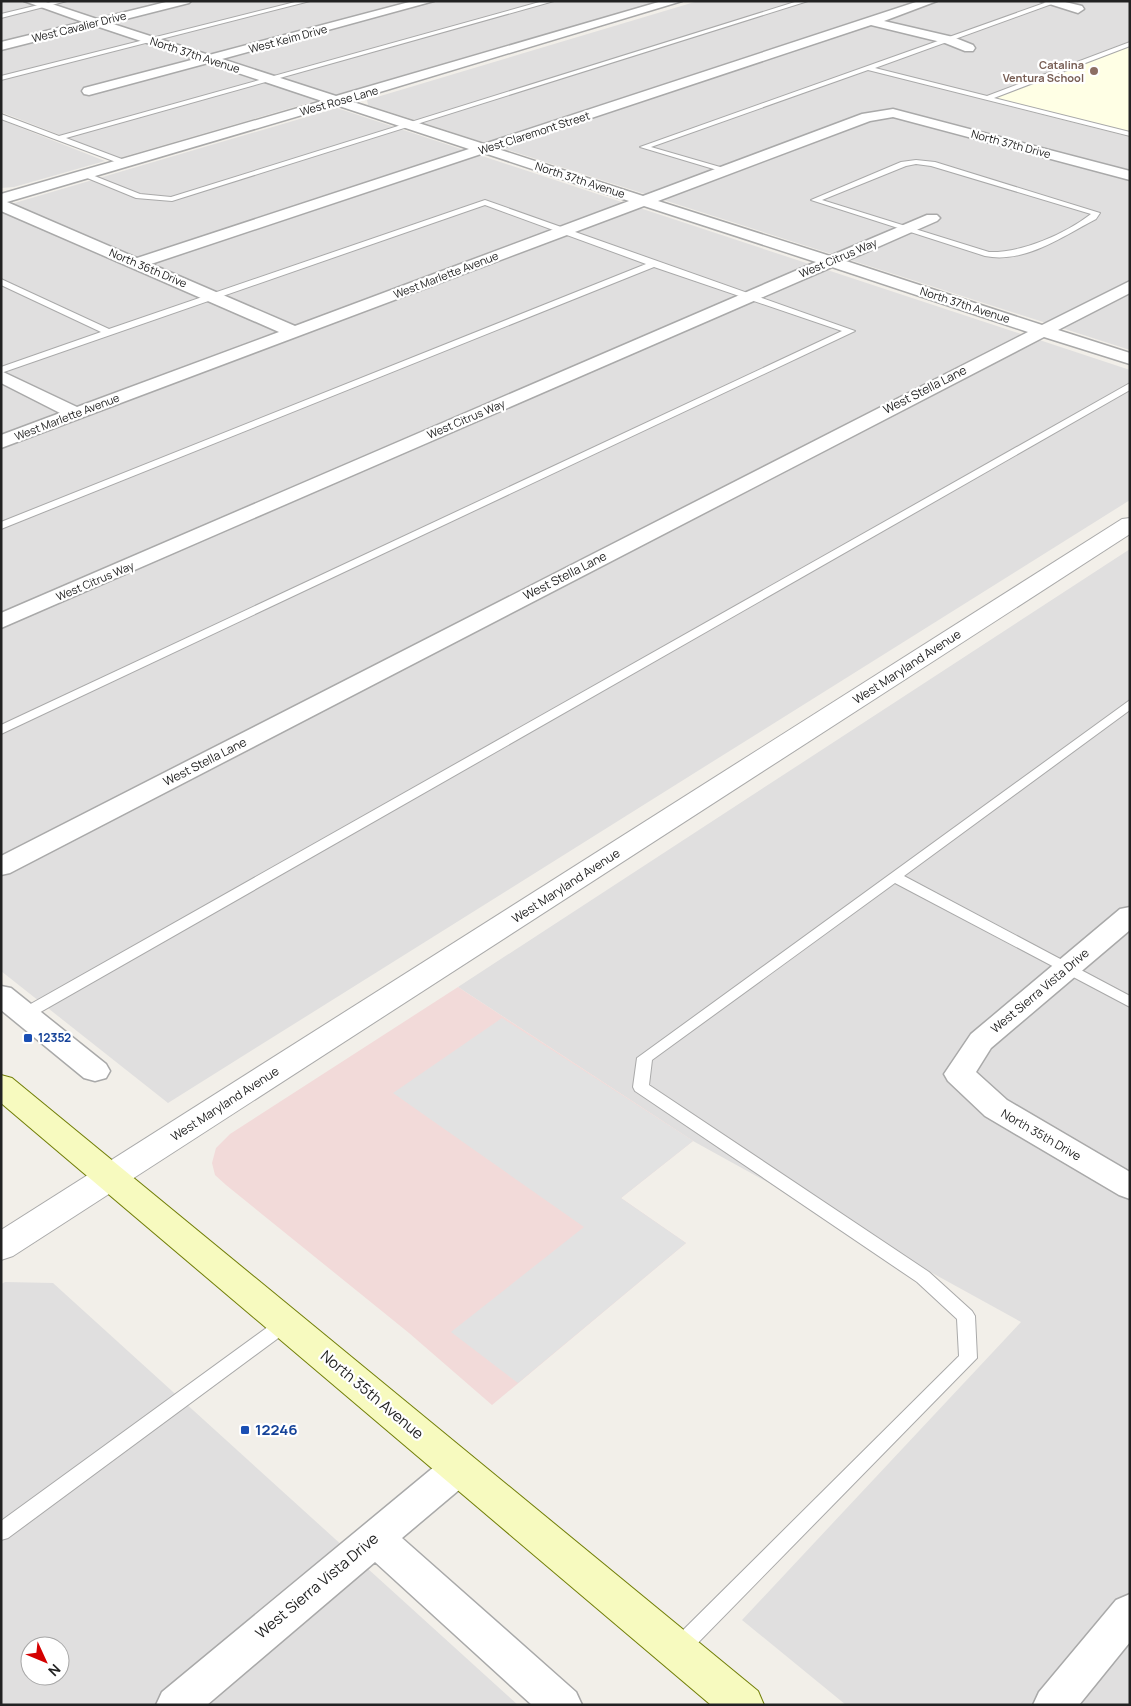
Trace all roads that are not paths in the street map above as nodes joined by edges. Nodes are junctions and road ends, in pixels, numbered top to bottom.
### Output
1 (64, 1) edge
2 (185, 1) edge
3 (307, 1) edge
4 (428, 1) edge
5 (551, 1) edge
6 (676, 1) edge
7 (806, 1) edge
8 (931, 1) edge
9 (1052, 2) edge
10 (37, 4) edge
11 (1078, 9) dead end
12 (1, 16) edge
13 (871, 21) junction
14 (96, 23) junction
15 (949, 40) junction
16 (151, 41) junction
17 (1130, 44) edge
18 (1, 46) edge
19 (969, 48) dead end
20 (209, 60) junction
21 (867, 67) junction
22 (1, 78) edge
23 (272, 80) junction
24 (89, 91) dead end
25 (987, 98) junction
26 (337, 101) junction
27 (893, 113) joint
28 (1, 116) edge
29 (409, 125) junction
30 (1130, 134) edge
31 (59, 138) junction
32 (484, 150) junction
33 (124, 163) junction
34 (724, 171) junction
35 (84, 174) junction
36 (1130, 176) edge
37 (1, 199) edge
38 (643, 201) junction
39 (1, 205) edge
40 (932, 218) dead end
41 (907, 229) junction
42 (566, 230) junction
43 (830, 262) junction
44 (137, 263) junction
45 (654, 264) junction
46 (1, 282) edge
47 (1130, 286) edge
48 (213, 296) junction
49 (751, 296) junction
50 (1042, 330) junction
51 (295, 332) junction
52 (110, 333) junction
53 (1130, 359) edge
54 (1, 370) edge
55 (1, 376) edge
56 (1130, 386) edge
57 (76, 414) junction
58 (1, 442) edge
59 (1130, 524) edge
60 (1, 526) edge
61 (1, 621) edge
62 (1130, 704) edge
63 (1, 730) edge
64 (1, 867) edge
65 (894, 877) junction
66 (1130, 915) edge
67 (1067, 968) junction
68 (1, 995) edge
69 (1130, 1002) edge
70 (24, 1014) junction
71 (95, 1071) dead end
72 (959, 1074) joint
73 (1, 1086) edge
74 (111, 1178) junction
75 (1130, 1186) edge
76 (1, 1247) edge
77 (286, 1323) junction
78 (459, 1468) junction
79 (1, 1532) edge
80 (375, 1538) junction
81 (1130, 1612) edge
82 (678, 1650) junction
83 (176, 1705) edge
84 (562, 1705) edge
85 (743, 1705) edge
86 (1053, 1705) edge

1 - 10 lane
2 - 14 street, West Cavalier Drive
3 - 16 lane
4 - 20 street, West Keim Drive
5 - 23 lane
6 - 26 street, West Rose Lane
7 - 29 lane
8 - 13 street, West Claremont Street
9 - 11 street
9 - 15 lane
10 - 12 lane
10 - 14 street, North 37th Avenue
13 - 15 street
13 - 32 street, West Claremont Street
14 - 16 street, North 37th Avenue
14 - 18 street, West Cavalier Drive
15 - 19 street
15 - 21 lane
16 - 20 street, North 37th Avenue
16 - 22 lane
17 - 25 lane
20 - 23 street, North 37th Avenue
20 - 24 street, West Keim Drive
21 - 25 lane
21 - 34 lane
23 - 26 street, North 37th Avenue
23 - 31 lane
25 - 30 lane
26 - 29 street, North 37th Avenue
26 - 33 street, West Rose Lane
27 - 34 street, West Marlette Avenue
27 - 36 street, North 37th Drive
28 - 31 lane
29 - 32 street, North 37th Avenue
29 - 35 lane
31 - 33 lane
32 - 38 street, North 37th Avenue
32 - 44 street, West Claremont Street
33 - 35 street, West Rose Lane
34 - 38 street, West Marlette Avenue
35 - 37 street, West Rose Lane
38 - 42 street, West Marlette Avenue
38 - 43 street, North 37th Avenue
39 - 44 street, North 36th Drive
40 - 41 street, West Citrus Way
41 - 41 lane
41 - 43 street, West Citrus Way
42 - 45 lane
42 - 48 lane
42 - 51 street, West Marlette Avenue
43 - 49 street, West Citrus Way
43 - 50 street, North 37th Avenue
44 - 48 street, North 36th Drive
45 - 49 lane
45 - 60 lane
46 - 52 lane
47 - 50 street, West Stella Lane
48 - 51 street, North 36th Drive
48 - 52 lane
49 - 61 street, West Citrus Way
49 - 63 lane
50 - 53 street, North 37th Avenue
50 - 64 street, West Stella Lane
51 - 57 street, West Marlette Avenue
52 - 54 lane
55 - 57 street
56 - 70 lane
57 - 58 street, West Marlette Avenue
59 - 74 street, West Maryland Avenue
62 - 65 lane
65 - 67 lane
65 - 82 lane
66 - 67 street, West Sierra Vista Drive
67 - 69 lane
67 - 72 street, West Sierra Vista Drive
68 - 70 street
70 - 71 street
72 - 75 street, North 35th Drive
73 - 74 main road, North 35th Avenue
74 - 76 street, West Maryland Avenue
74 - 77 main road, North 35th Avenue
77 - 78 main road, North 35th Avenue
77 - 79 lane
78 - 80 street, West Sierra Vista Drive
78 - 82 main road, North 35th Avenue
80 - 83 street, West Sierra Vista Drive
80 - 84 street
81 - 86 street
82 - 85 main road, North 35th Avenue

